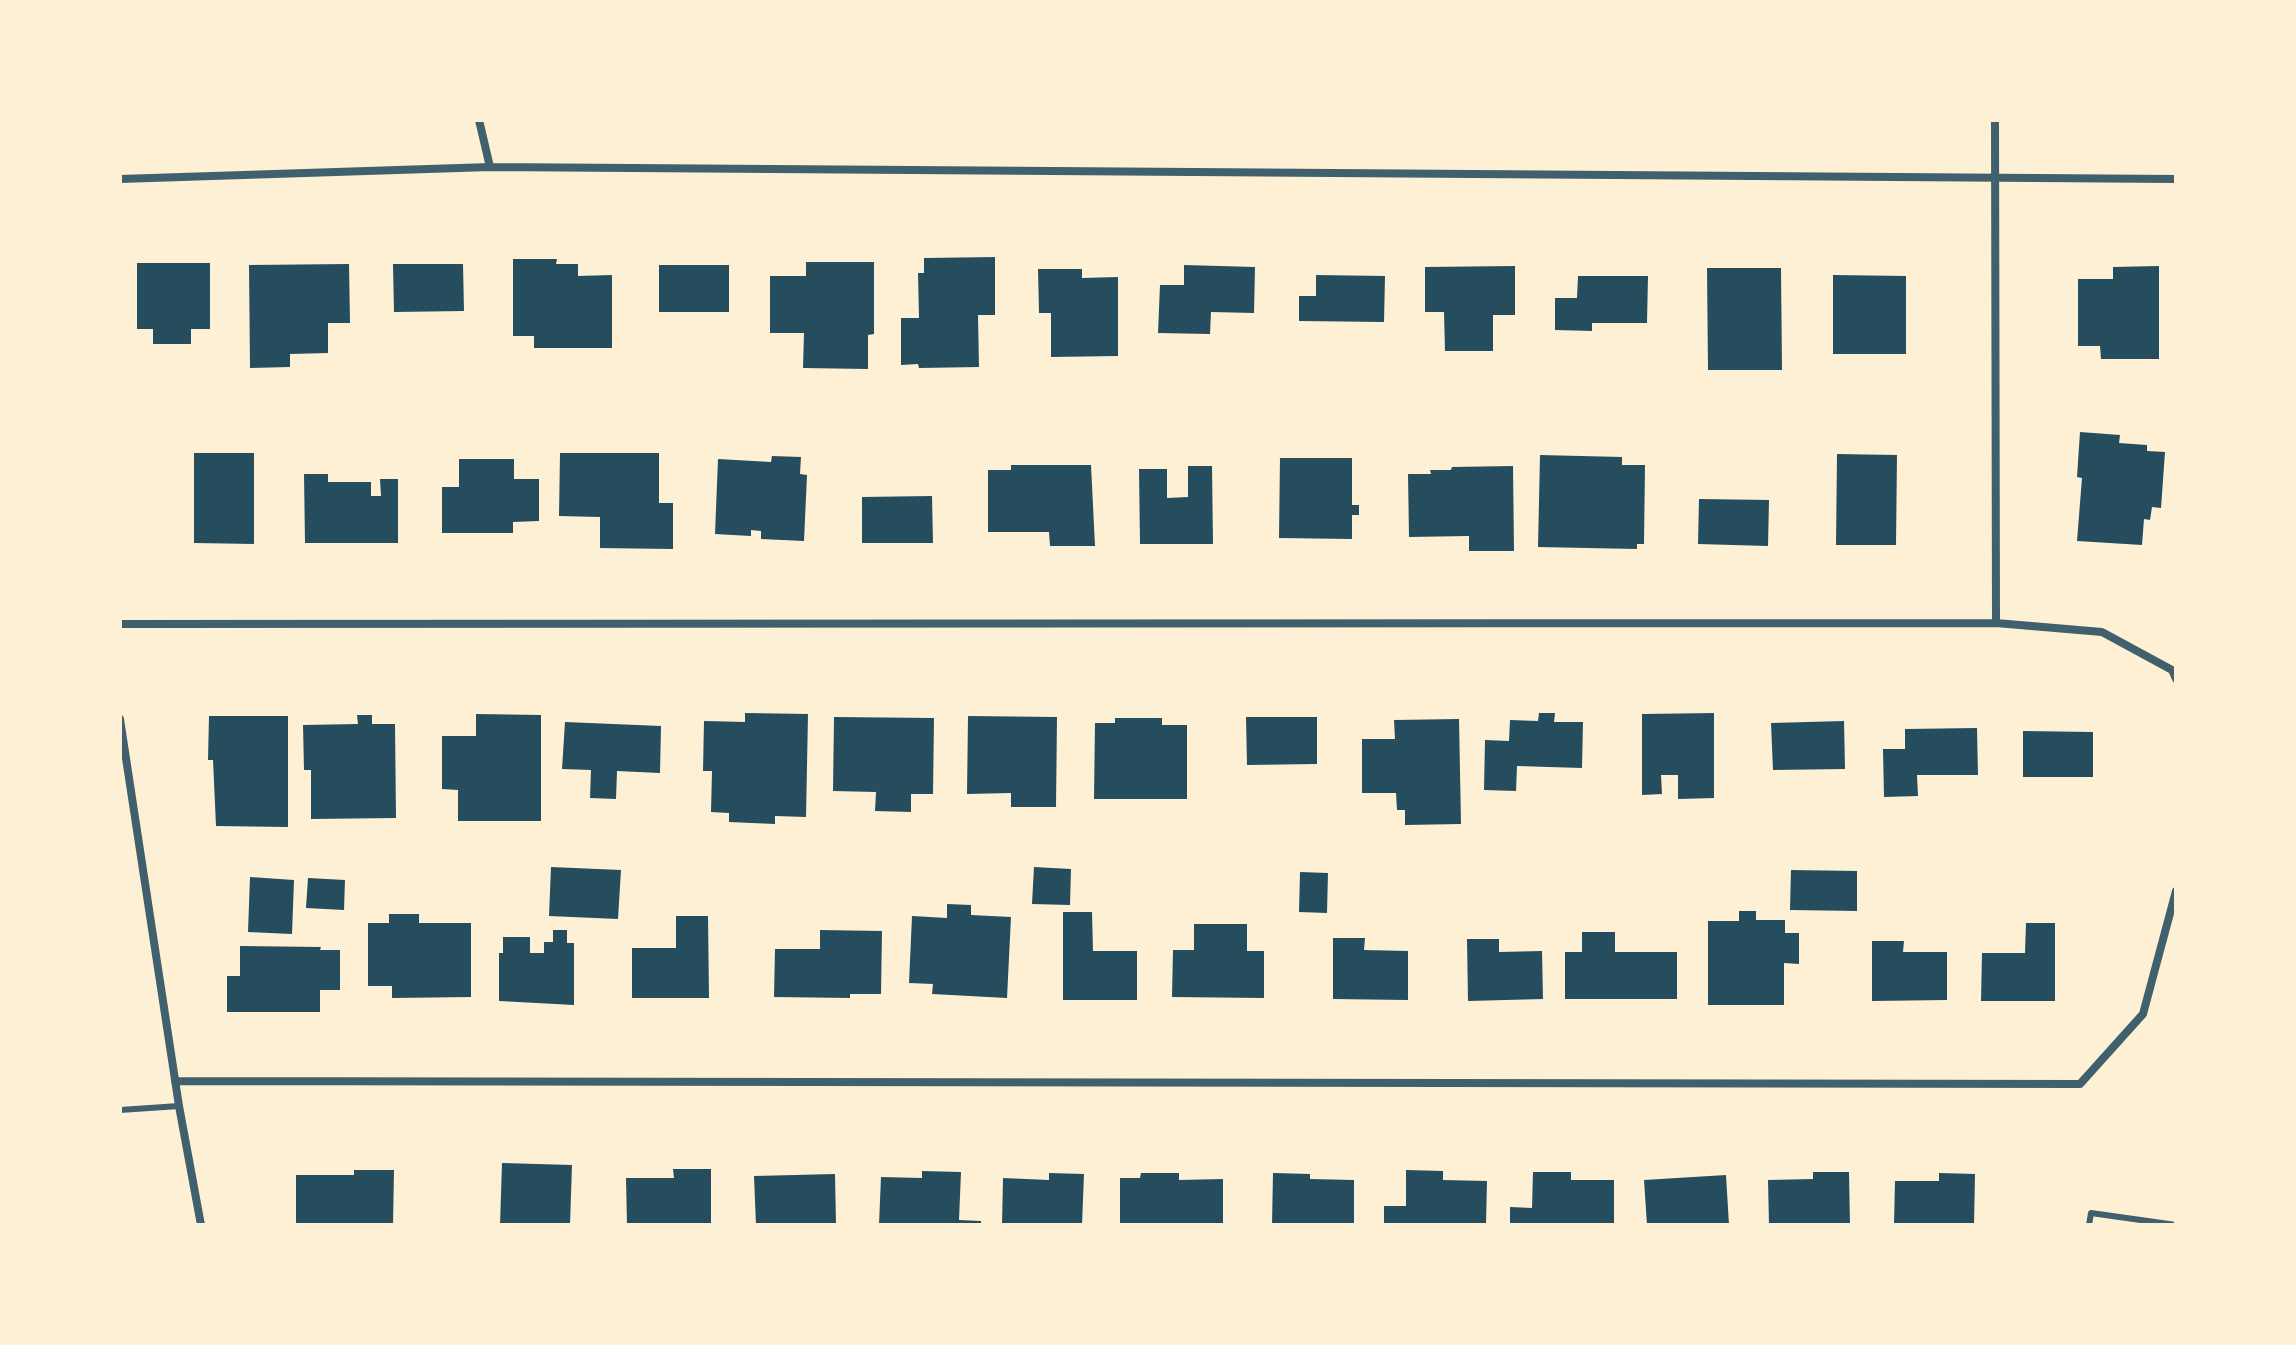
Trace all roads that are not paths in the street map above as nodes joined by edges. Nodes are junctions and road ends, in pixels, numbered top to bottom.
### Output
1 (479, 120) edge
2 (1995, 120) edge
3 (490, 167) junction
4 (1995, 176) junction
5 (120, 179) edge
6 (2176, 179) edge
7 (1996, 623) junction
8 (120, 624) edge
9 (2174, 675) edge
10 (120, 719) edge
11 (2176, 891) edge
12 (175, 1081) junction
13 (179, 1106) junction
14 (120, 1110) edge
15 (201, 1225) edge
16 (2089, 1225) edge
17 (2176, 1225) edge

1 - 3 street
2 - 4 street
3 - 4 street
3 - 5 street
4 - 6 street
4 - 7 street
7 - 8 street
7 - 9 street
10 - 12 street
11 - 12 street
12 - 13 street
13 - 14 lane
13 - 15 street
16 - 17 lane

